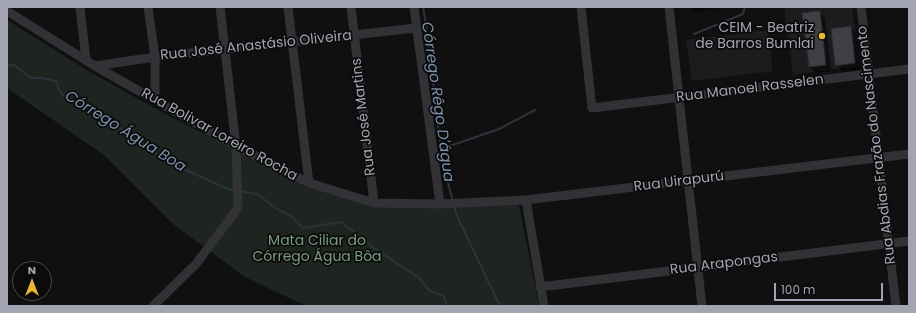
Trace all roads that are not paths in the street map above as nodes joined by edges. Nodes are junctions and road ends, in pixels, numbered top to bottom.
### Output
1 (15, 7) edge
2 (80, 7) edge
3 (148, 7) edge
4 (220, 7) edge
5 (288, 7) edge
6 (351, 7) edge
7 (414, 7) edge
8 (581, 7) edge
9 (669, 7) edge
10 (861, 7) edge
11 (7, 11) edge
12 (17, 17) junction
13 (416, 28) junction
14 (354, 35) junction
15 (292, 42) junction
16 (225, 49) junction
17 (155, 57) junction
18 (86, 60) junction
19 (95, 66) junction
20 (909, 69) edge
21 (869, 74) junction
22 (680, 97) junction
23 (155, 100) junction
24 (236, 146) junction
25 (909, 154) edge
26 (879, 157) junction
27 (688, 181) junction
28 (309, 183) junction
29 (526, 200) junction
30 (374, 203) junction
31 (440, 204) junction
32 (449, 204) joint
33 (909, 241) edge
34 (889, 243) junction
35 (698, 268) junction
36 (539, 283) junction
37 (153, 306) edge
38 (544, 306) edge
39 (702, 306) edge
40 (896, 306) edge

1 - 12 street
2 - 18 street
3 - 17 street
4 - 16 street
5 - 15 street
6 - 14 street, Rua José Martins
7 - 13 street
8 - 22 street, Rua Manoel Rasselen
9 - 22 street
10 - 21 street, Rua Abdias Frazão do Nascimento
11 - 12 street, Rua Bolivar Loreiro Rocha
12 - 18 street, Rua Bolivar Loreiro Rocha
13 - 14 street, Rua José Anastásio Oliveira
13 - 31 street
14 - 15 street, Rua José Anastásio Oliveira
14 - 30 street, Rua José Martins
15 - 16 street, Rua José Anastásio Oliveira
15 - 28 street
16 - 17 street, Rua José Anastásio Oliveira
16 - 24 street
17 - 19 street, Rua José Anastásio Oliveira
17 - 23 street
18 - 19 street, Rua Bolivar Loreiro Rocha
19 - 23 street, Rua Bolivar Loreiro Rocha
20 - 21 street, Rua Manoel Rasselen
21 - 22 street, Rua Manoel Rasselen
21 - 26 street, Rua Abdias Frazão do Nascimento
22 - 27 street
23 - 24 street, Rua Bolivar Loreiro Rocha
24 - 28 street, Rua Bolivar Loreiro Rocha
24 - 37 street
25 - 26 street, Rua Uirapurú
26 - 27 street, Rua Uirapurú
26 - 34 street, Rua Abdias Frazão do Nascimento
27 - 29 street, Rua Uirapurú
27 - 35 street
28 - 30 street, Rua Bolivar Loreiro Rocha
29 - 32 street, Rua Uirapurú
29 - 36 street
30 - 31 street, Rua Bolivar Loreiro Rocha
31 - 32 street, Rua Bolivar Loreiro Rocha
33 - 34 street, Rua Arapongas
34 - 35 street, Rua Arapongas
34 - 40 street, Rua Abdias Frazão do Nascimento
35 - 36 street, Rua Arapongas
35 - 39 street
36 - 38 street

